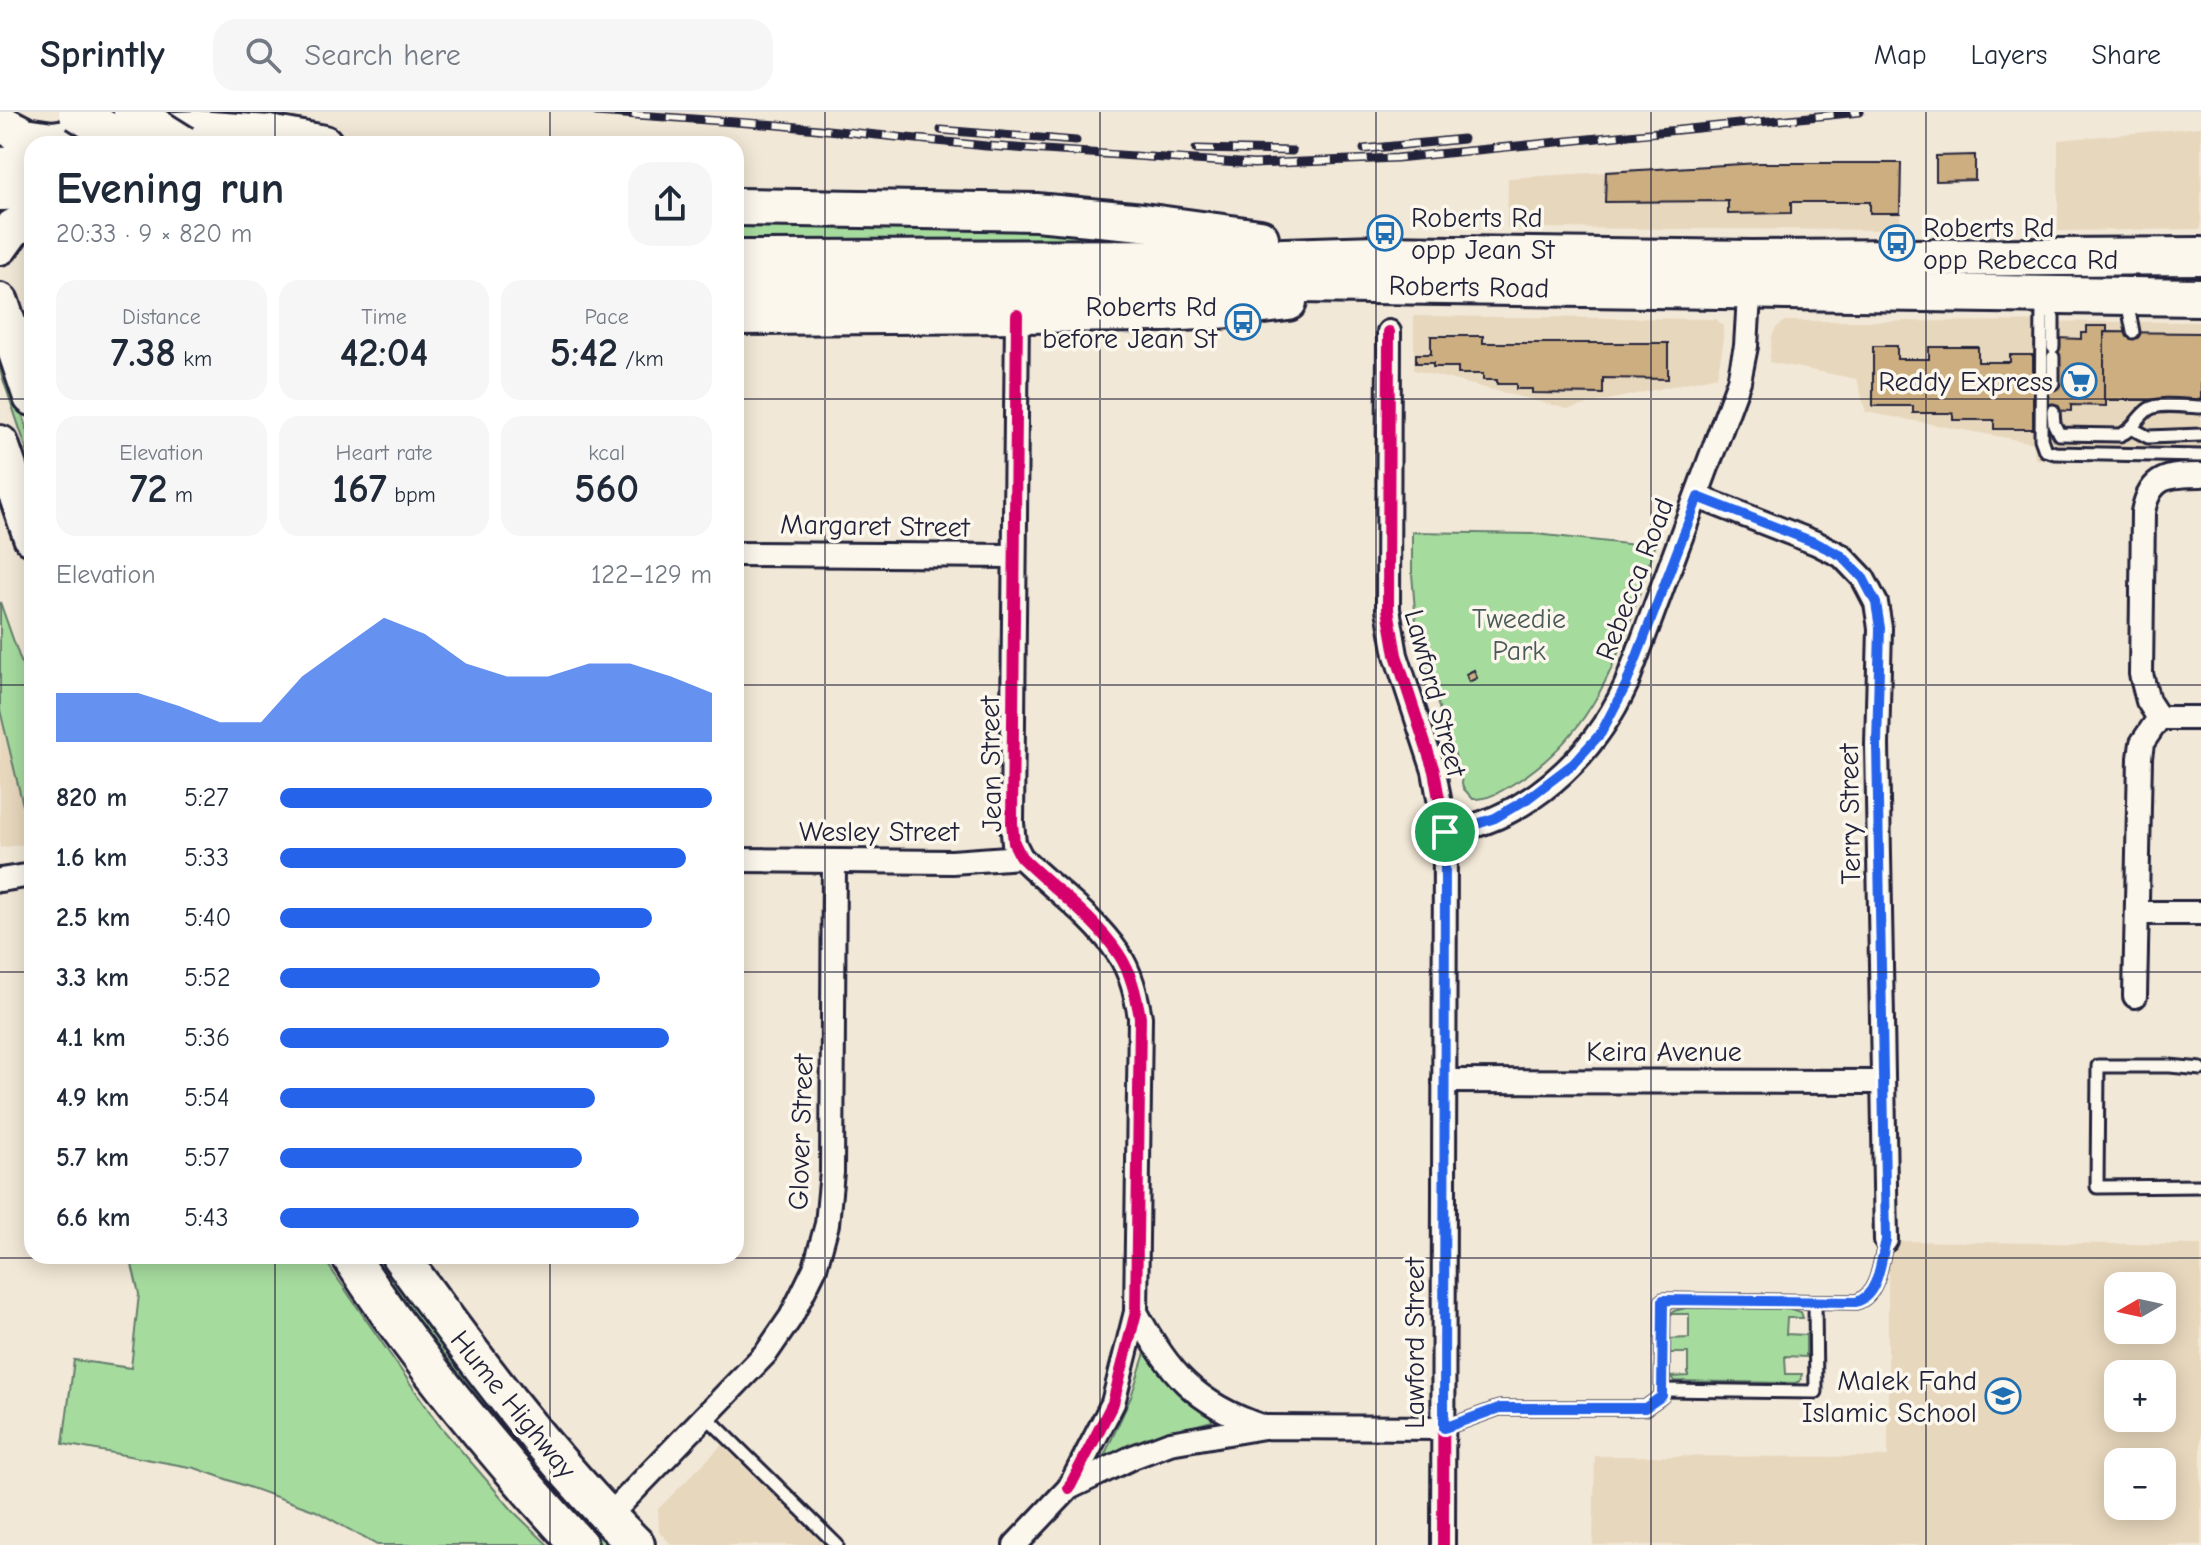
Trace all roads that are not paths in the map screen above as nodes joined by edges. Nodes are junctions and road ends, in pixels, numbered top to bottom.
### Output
1 (77, 112) edge
2 (132, 112) edge
3 (0, 123) edge
4 (25, 136) edge
5 (87, 136) edge
6 (115, 136) edge
7 (170, 136) edge
8 (278, 136) edge
9 (24, 156) edge
10 (0, 170) edge
11 (24, 191) edge
12 (0, 192) edge
13 (744, 207) edge
14 (24, 222) edge
15 (0, 246) edge
16 (1376, 254) junction
17 (2201, 256) edge
18 (744, 259) edge
19 (1076, 271) junction
20 (1750, 275) junction
21 (1400, 284) junction
22 (744, 286) edge
23 (2042, 294) junction
24 (2126, 295) junction
25 (2201, 297) edge
26 (0, 302) edge
27 (1017, 315) junction
28 (744, 316) edge
29 (1389, 332) dead end
30 (2133, 332) dead end
31 (24, 373) edge
32 (2053, 383) dead end
33 (2201, 407) edge
34 (2053, 411) dead end
35 (2133, 429) junction
36 (2201, 435) edge
37 (0, 444) edge
38 (2201, 456) edge
39 (2201, 475) edge
40 (1698, 497) junction
41 (24, 514) edge
42 (744, 554) edge
43 (1014, 556) junction
44 (2159, 718) junction
45 (2201, 718) edge
46 (1445, 832) junction
47 (1021, 857) junction
48 (744, 860) edge
49 (834, 863) junction
50 (24, 876) edge
51 (0, 880) edge
52 (2138, 913) junction
53 (2201, 913) edge
54 (2135, 996) dead end
55 (2201, 1069) edge
56 (1444, 1081) junction
57 (1883, 1082) junction
58 (2201, 1186) edge
59 (1886, 1240) joint
60 (356, 1264) edge
61 (406, 1264) edge
62 (1815, 1302) junction
63 (1136, 1312) junction
64 (1663, 1390) junction
65 (707, 1417) junction
66 (1264, 1427) junction
67 (1444, 1428) junction
68 (1069, 1488) junction
69 (608, 1517) junction
70 (579, 1545) edge
71 (636, 1545) edge
72 (837, 1545) edge
73 (1015, 1545) edge
74 (1443, 1545) edge

1 - 6 highway, bridge
2 - 7 highway, bridge
3 - 4 highway
5 - 8 highway
9 - 10 highway
11 - 12 highway
13 - 16 highway
14 - 15 highway
16 - 19 highway, Roberts Road
16 - 20 highway, Roberts Road
17 - 20 highway, Roberts Road
18 - 19 highway, Roberts Road
19 - 21 highway, Roberts Road
19 - 22 highway, Roberts Road
20 - 21 highway, Roberts Road
20 - 23 highway, Roberts Road
20 - 40 street, Rebecca Road
21 - 27 highway
23 - 24 highway, Roberts Road
23 - 32 lane
23 - 38 lane
24 - 25 highway, Roberts Road
24 - 30 lane
26 - 31 highway
27 - 28 highway
27 - 43 street, Jean Street
29 - 46 street, Lawford Street
33 - 35 lane
34 - 35 lane
35 - 36 lane
37 - 41 highway
39 - 44 street
40 - 46 street, Rebecca Road
40 - 57 street, Terry Street
42 - 43 street, Margaret Street
43 - 47 street, Jean Street
44 - 45 street
44 - 52 street
46 - 56 street, Lawford Street
47 - 49 street, Wesley Street
47 - 63 street, Jean Street
48 - 49 street, Wesley Street
49 - 65 street, Glover Street
50 - 51 street
52 - 53 street
52 - 54 street
55 - 58 lane
56 - 57 street, Keira Avenue
56 - 67 street, Lawford Street
57 - 59 street, Terry Street
59 - 62 lane
60 - 70 highway, Hume Highway
61 - 69 highway, Hume Highway
62 - 64 lane
62 - 64 lane
63 - 66 street
63 - 68 street, Jean Street
64 - 67 lane
65 - 69 street, Glover Street
65 - 72 lane
66 - 67 street
66 - 68 street
67 - 74 street, Lawford Street
68 - 73 street
69 - 71 highway, Hume Highway

